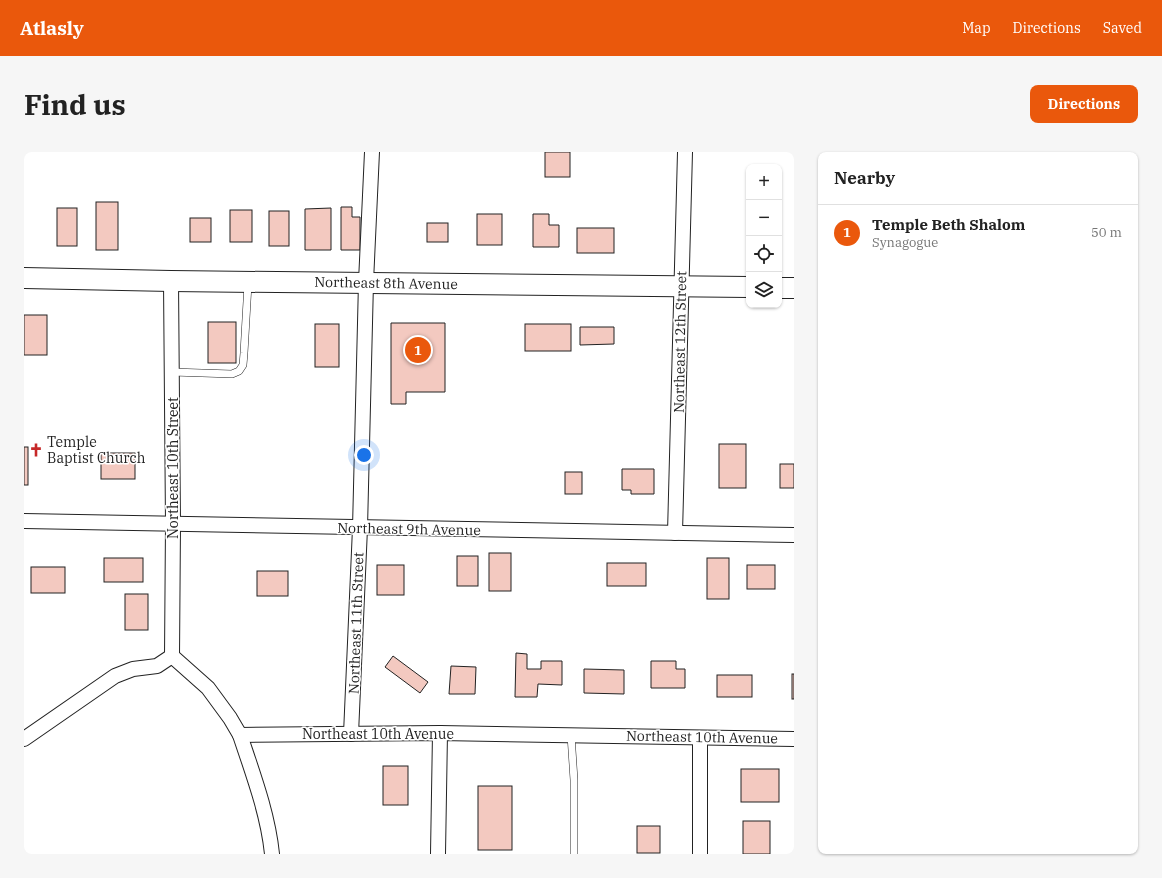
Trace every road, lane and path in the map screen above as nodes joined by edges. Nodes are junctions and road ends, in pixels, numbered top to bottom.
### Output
1 (372, 152) edge
2 (685, 152) edge
3 (24, 278) edge
4 (171, 281) junction
5 (248, 282) junction
6 (366, 282) junction
7 (681, 286) junction
8 (746, 287) edge
9 (782, 288) edge
10 (794, 288) edge
11 (172, 372) junction
12 (24, 521) edge
13 (174, 524) junction
14 (360, 528) junction
15 (675, 533) junction
16 (794, 535) edge
17 (172, 656) junction
18 (440, 733) junction
19 (351, 734) junction
20 (240, 735) junction
21 (571, 735) junction
22 (700, 738) junction
23 (794, 739) edge
24 (24, 740) edge
25 (272, 854) edge
26 (438, 854) edge
27 (574, 854) edge
28 (700, 854) edge

1 - 6 street, Northeast 11th Street
2 - 7 street, Northeast 12th Street
3 - 4 main road, Northeast 8th Avenue
4 - 5 main road, Northeast 8th Avenue
4 - 11 street, Northeast 10th Street
5 - 6 main road, Northeast 8th Avenue
5 - 11 lane
6 - 7 main road, Northeast 8th Avenue
6 - 14 street, Northeast 11th Street
7 - 8 main road, Northeast 8th Avenue
7 - 15 street, Northeast 12th Street
9 - 10 main road
11 - 13 street, Northeast 10th Street
12 - 13 street, Northeast 9th Avenue
13 - 14 street, Northeast 9th Avenue
13 - 17 street, Northeast 10th Street
14 - 15 street, Northeast 9th Avenue
14 - 19 street, Northeast 11th Street
15 - 16 street, Northeast 9th Avenue
17 - 20 street
17 - 24 street
18 - 19 street, Northeast 10th Avenue
18 - 21 street, Northeast 10th Avenue
18 - 26 street
19 - 20 street, Northeast 10th Avenue
20 - 25 street
21 - 22 street, Northeast 10th Avenue
21 - 27 lane
22 - 23 street, Northeast 10th Avenue
22 - 28 street

